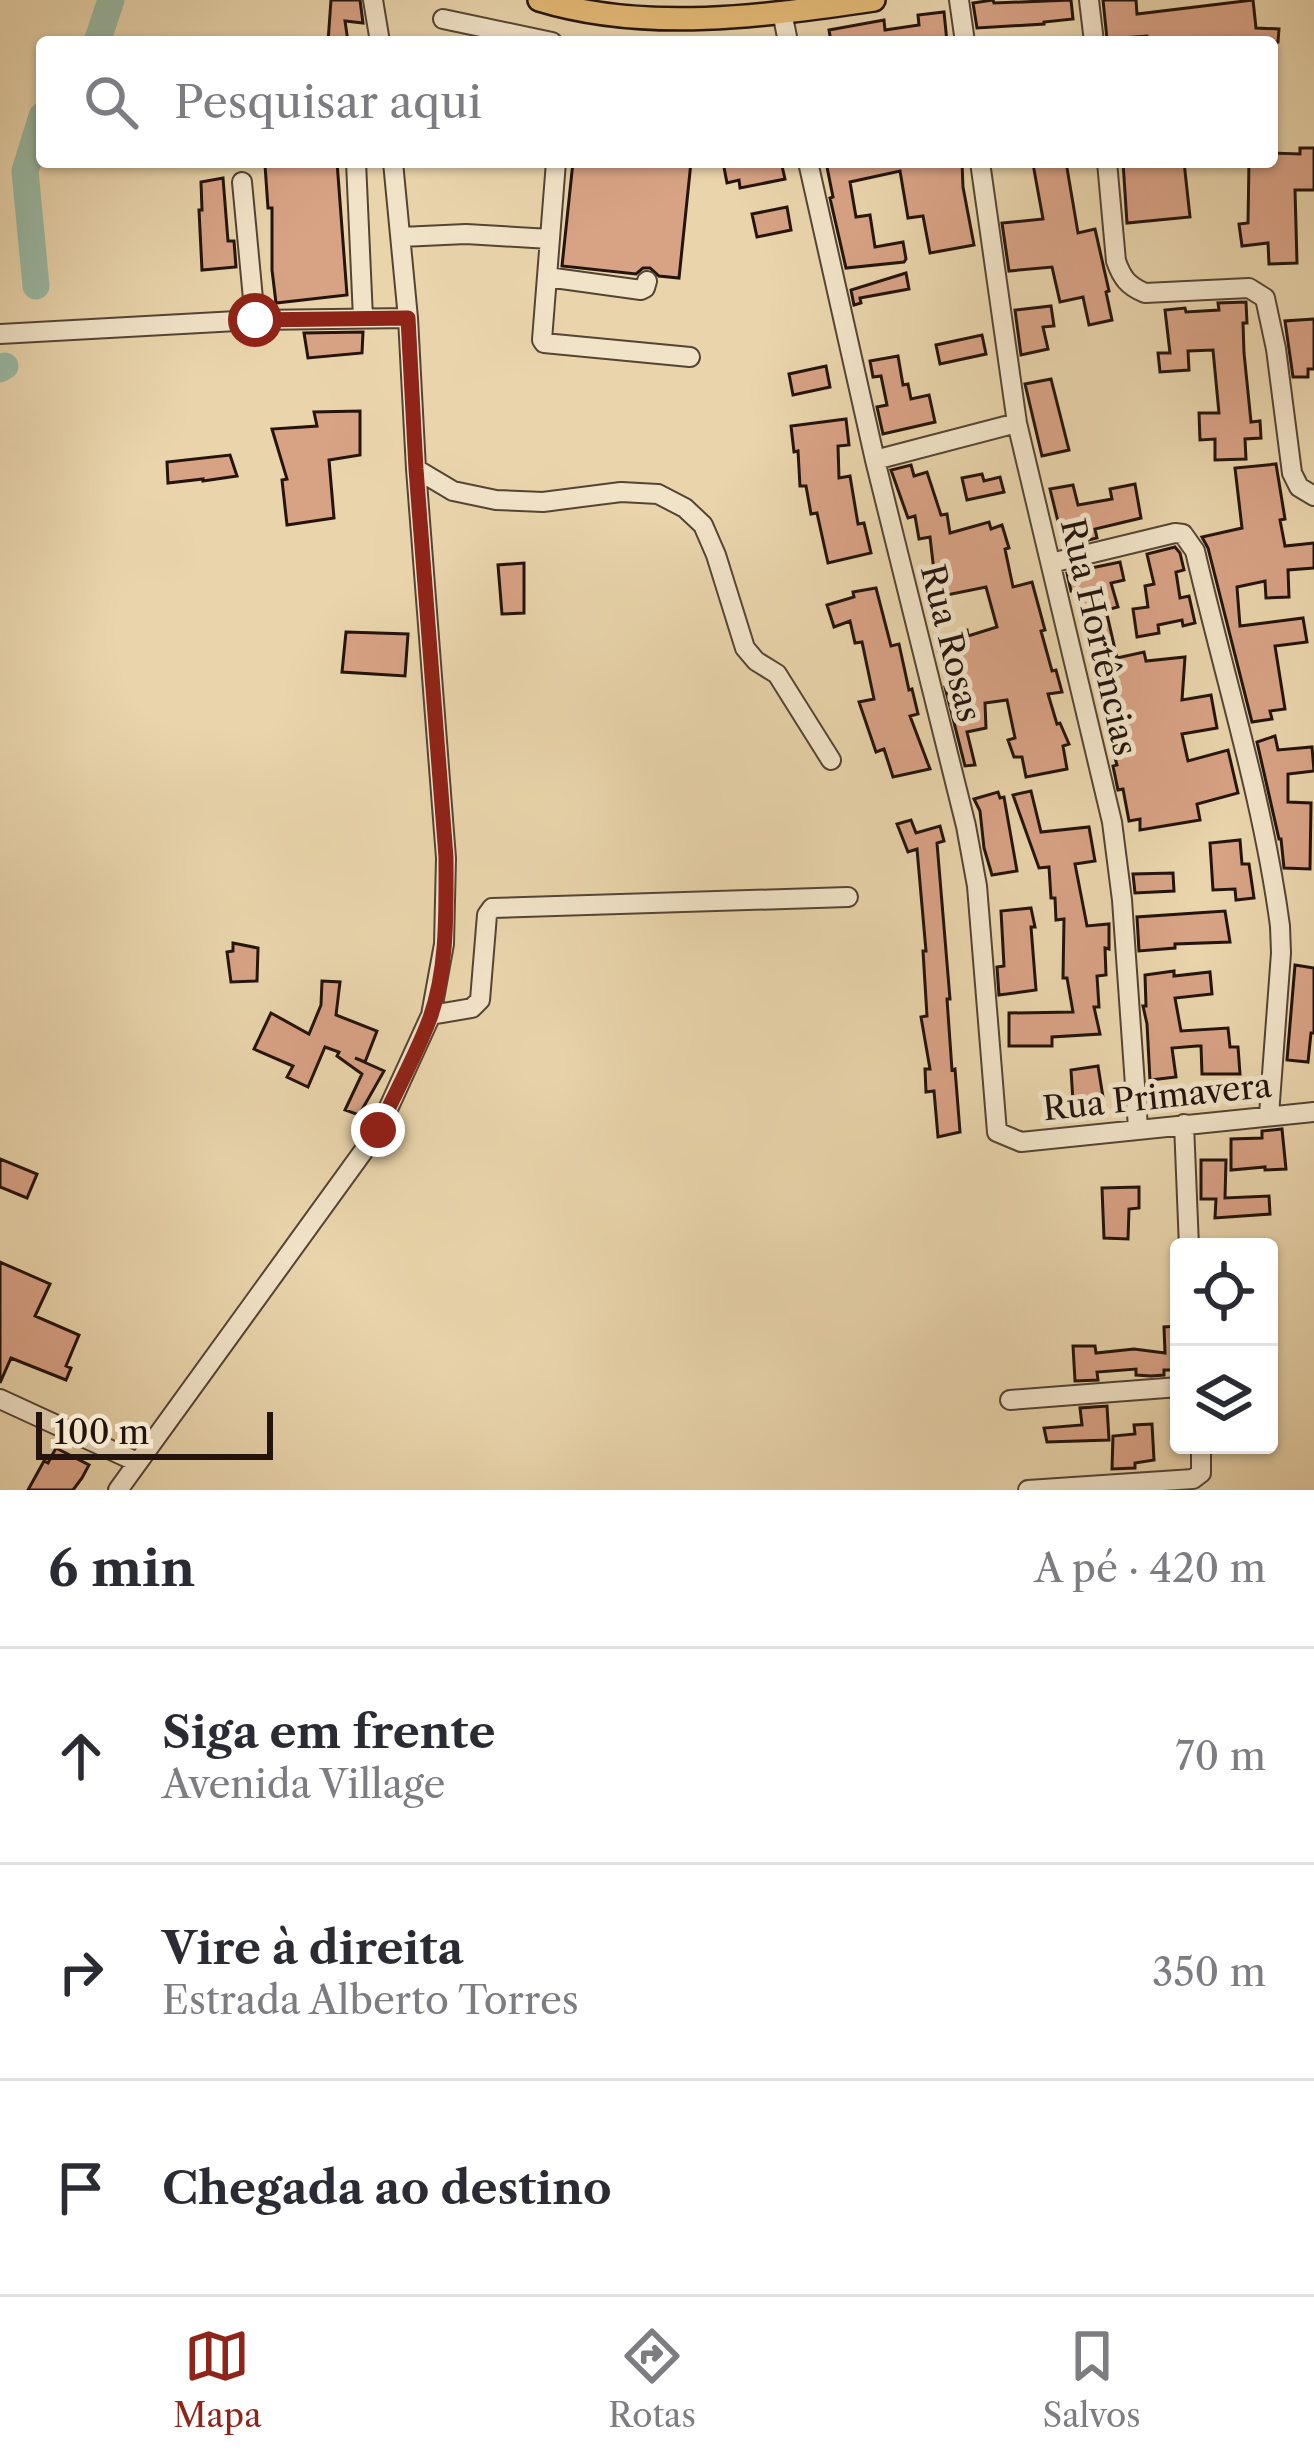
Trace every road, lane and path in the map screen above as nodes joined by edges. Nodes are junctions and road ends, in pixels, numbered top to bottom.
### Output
1 (539, 0) edge
2 (874, 0) edge
3 (959, 0) edge
4 (1089, 0) edge
5 (378, 6) edge
6 (782, 12) junction
7 (443, 19) dead end
8 (468, 33) edge
9 (380, 36) edge
10 (787, 36) edge
11 (963, 36) edge
12 (1093, 36) edge
13 (356, 168) edge
14 (394, 168) edge
15 (556, 168) edge
16 (809, 168) edge
17 (981, 168) edge
18 (1108, 168) edge
19 (242, 182) dead end
20 (401, 237) junction
21 (550, 239) junction
22 (548, 277) junction
23 (647, 281) dead end
24 (363, 318) junction
25 (408, 318) junction
26 (255, 320) junction
27 (0, 334) edge
28 (690, 357) dead end
29 (1017, 423) junction
30 (875, 460) junction
31 (416, 469) junction
32 (1312, 496) edge
33 (1051, 563) junction
34 (830, 760) dead end
35 (848, 897) dead end
36 (431, 1016) junction
37 (1314, 1112) edge
38 (1269, 1115) junction
39 (1184, 1124) junction
40 (1138, 1128) junction
41 (1007, 1138) joint
42 (1189, 1238) edge
43 (1170, 1388) edge
44 (0, 1399) edge
45 (1010, 1400) dead end
46 (1201, 1454) edge
47 (137, 1462) junction
48 (118, 1490) edge
49 (1028, 1490) edge

1 - 6 main road
2 - 6 main road
3 - 11 street
4 - 12 street
5 - 9 street
6 - 10 street
7 - 8 street
13 - 24 street
14 - 20 street
15 - 21 street
16 - 30 street, Rua Rosas
17 - 29 street, Rua Hortências
18 - 32 street
19 - 26 street
20 - 21 street
20 - 25 street
21 - 22 street
22 - 23 street
22 - 28 street
24 - 25 street
24 - 26 street
25 - 31 street
26 - 27 street
29 - 30 street
29 - 33 street, Rua Hortências
30 - 41 street, Rua Rosas
31 - 34 street
31 - 36 street
33 - 38 street
33 - 40 street, Rua Hortências
35 - 36 street
36 - 47 street
37 - 38 street, Rua Primavera
38 - 39 street, Rua Primavera
39 - 40 street, Rua Primavera
39 - 42 street
40 - 41 street, Rua Primavera
43 - 45 street
44 - 47 street
46 - 49 street
47 - 48 street

